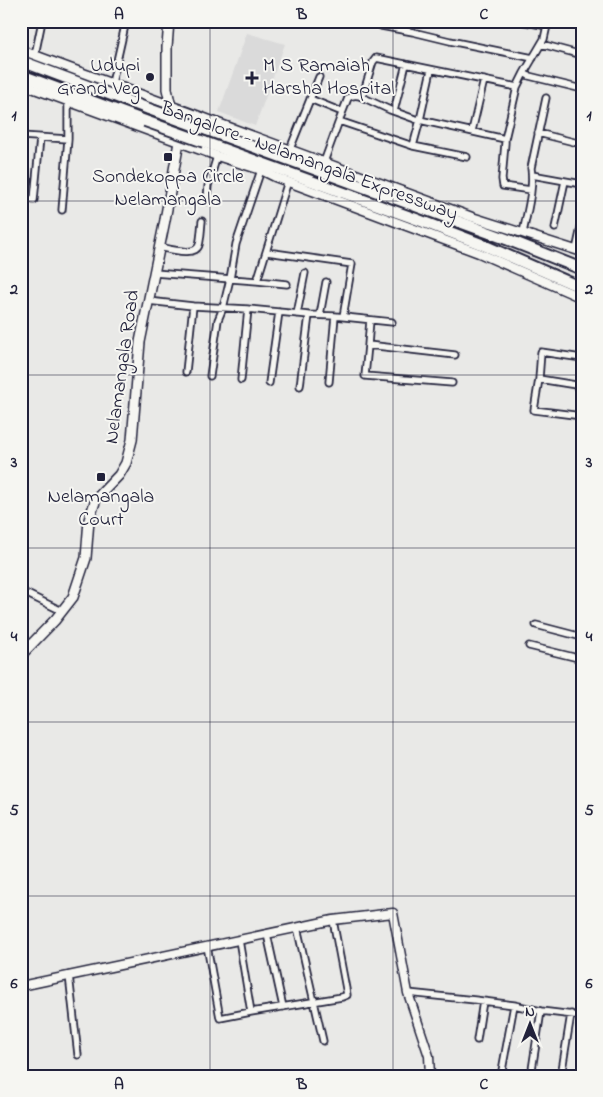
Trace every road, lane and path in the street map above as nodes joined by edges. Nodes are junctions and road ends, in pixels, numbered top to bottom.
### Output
1 (42, 21) edge
2 (126, 21) edge
3 (169, 21) edge
4 (520, 21) edge
5 (547, 24) edge
6 (381, 26) dead end
7 (541, 44) junction
8 (21, 50) edge
9 (34, 54) junction
10 (582, 55) edge
11 (533, 58) junction
12 (21, 61) edge
13 (406, 64) junction
14 (431, 70) junction
15 (524, 73) junction
16 (21, 74) edge
17 (318, 77) dead end
18 (484, 80) junction
19 (112, 83) junction
20 (21, 84) edge
21 (517, 87) junction
22 (582, 89) edge
23 (362, 97) junction
24 (546, 98) dead end
25 (310, 99) junction
26 (68, 101) junction
27 (169, 104) junction
28 (394, 111) junction
29 (342, 112) junction
30 (420, 120) junction
31 (339, 121) junction
32 (472, 131) junction
33 (538, 133) junction
34 (21, 136) edge
35 (40, 138) junction
36 (505, 138) junction
37 (68, 139) junction
38 (179, 142) junction
39 (582, 144) edge
40 (413, 146) junction
41 (290, 149) junction
42 (217, 156) junction
43 (467, 158) dead end
44 (324, 162) junction
45 (261, 170) junction
46 (532, 175) junction
47 (288, 181) junction
48 (565, 181) junction
49 (582, 184) edge
50 (530, 190) junction
51 (21, 198) edge
52 (207, 202) dead end
53 (62, 210) dead end
54 (202, 221) dead end
55 (582, 223) edge
56 (555, 228) dead end
57 (523, 233) junction
58 (159, 247) junction
59 (579, 251) edge
60 (267, 252) junction
61 (582, 269) edge
62 (154, 273) junction
63 (305, 273) dead end
64 (230, 279) junction
65 (257, 281) junction
66 (326, 282) dead end
67 (287, 284) dead end
68 (582, 288) edge
69 (582, 298) edge
70 (148, 301) junction
71 (193, 306) junction
72 (222, 308) junction
73 (248, 309) junction
74 (279, 312) junction
75 (297, 314) junction
76 (309, 315) junction
77 (320, 315) junction
78 (335, 316) junction
79 (343, 317) junction
80 (370, 320) junction
81 (392, 322) dead end
82 (368, 345) junction
83 (455, 355) dead end
84 (582, 358) edge
85 (186, 372) dead end
86 (210, 376) dead end
87 (539, 379) junction
88 (241, 380) dead end
89 (329, 382) dead end
90 (270, 383) dead end
91 (452, 384) dead end
92 (300, 386) dead end
93 (582, 386) edge
94 (582, 416) edge
95 (21, 591) edge
96 (62, 611) junction
97 (536, 625) dead end
98 (582, 636) edge
99 (529, 646) dead end
100 (21, 655) edge
101 (582, 659) edge
102 (333, 920) junction
103 (297, 927) junction
104 (267, 934) junction
105 (239, 940) junction
106 (207, 946) junction
107 (69, 975) junction
108 (21, 986) edge
109 (408, 993) junction
110 (483, 1001) junction
111 (314, 1002) junction
112 (514, 1005) junction
113 (283, 1007) junction
114 (541, 1011) junction
115 (251, 1012) junction
116 (571, 1014) junction
117 (582, 1016) edge
118 (323, 1040) dead end
119 (477, 1040) dead end
120 (78, 1055) dead end
121 (430, 1076) edge
122 (501, 1076) edge
123 (531, 1076) edge
124 (561, 1076) edge

1 - 9 street
2 - 19 street
3 - 27 main road
4 - 5 street
5 - 7 street
6 - 11 street
7 - 10 street
7 - 11 street
8 - 9 street
9 - 19 street
11 - 15 street
12 - 61 highway, Bangalore - Nelamangala Expressway, bridge
13 - 14 street
13 - 23 street
13 - 28 street
14 - 18 street
14 - 30 street
15 - 21 street
15 - 22 street
16 - 68 highway, Bangalore - Nelamangala Expressway, bridge
17 - 25 street
18 - 21 street
18 - 32 street
19 - 27 street
20 - 26 street
21 - 36 street
23 - 28 street
23 - 29 street
24 - 33 street
25 - 29 street
25 - 41 street
26 - 37 street
26 - 38 street
27 - 38 main road
27 - 41 street
28 - 30 street
29 - 31 street
30 - 32 street
30 - 40 street
31 - 40 street
31 - 44 street
32 - 36 street
33 - 39 street
33 - 46 street
34 - 35 street
35 - 37 street
35 - 51 street
36 - 50 street
37 - 53 street
38 - 42 street
38 - 58 main road, Nelamangala Road
40 - 43 street
41 - 44 street
42 - 45 street
42 - 52 street
44 - 57 street
45 - 47 street
45 - 64 street
46 - 48 street
46 - 50 street
47 - 60 street
47 - 69 street
48 - 49 street
48 - 56 street
50 - 57 street
54 - 58 street
55 - 59 street
57 - 59 street
58 - 62 main road, Nelamangala Road
60 - 65 street
60 - 79 street
62 - 64 street
62 - 70 main road, Nelamangala Road
63 - 75 street
64 - 65 street
64 - 72 street
65 - 67 street
66 - 77 street
70 - 71 street
70 - 96 main road, Nelamangala Road
71 - 72 street
71 - 85 street
72 - 73 street
72 - 86 street
73 - 74 street
73 - 88 street
74 - 75 street
74 - 90 street
75 - 76 street
76 - 77 street
76 - 92 street
77 - 78 street
78 - 79 street
78 - 89 street
79 - 80 street
80 - 81 street
80 - 82 street
82 - 83 street
82 - 91 street
84 - 87 street
87 - 93 street
87 - 94 street
95 - 96 street
96 - 100 main road, Nelamangala Road
97 - 98 street
99 - 101 street
102 - 103 street
102 - 109 street
102 - 111 street
103 - 104 street
103 - 111 street
104 - 105 street
104 - 113 street
105 - 106 street
105 - 115 street
106 - 107 street
106 - 115 street
107 - 108 street
107 - 120 street
109 - 110 street
109 - 121 street
110 - 112 street
110 - 119 street
111 - 113 street
111 - 118 street
112 - 114 street
112 - 122 street
113 - 115 street
114 - 116 street
114 - 123 street
116 - 117 street
116 - 124 street

